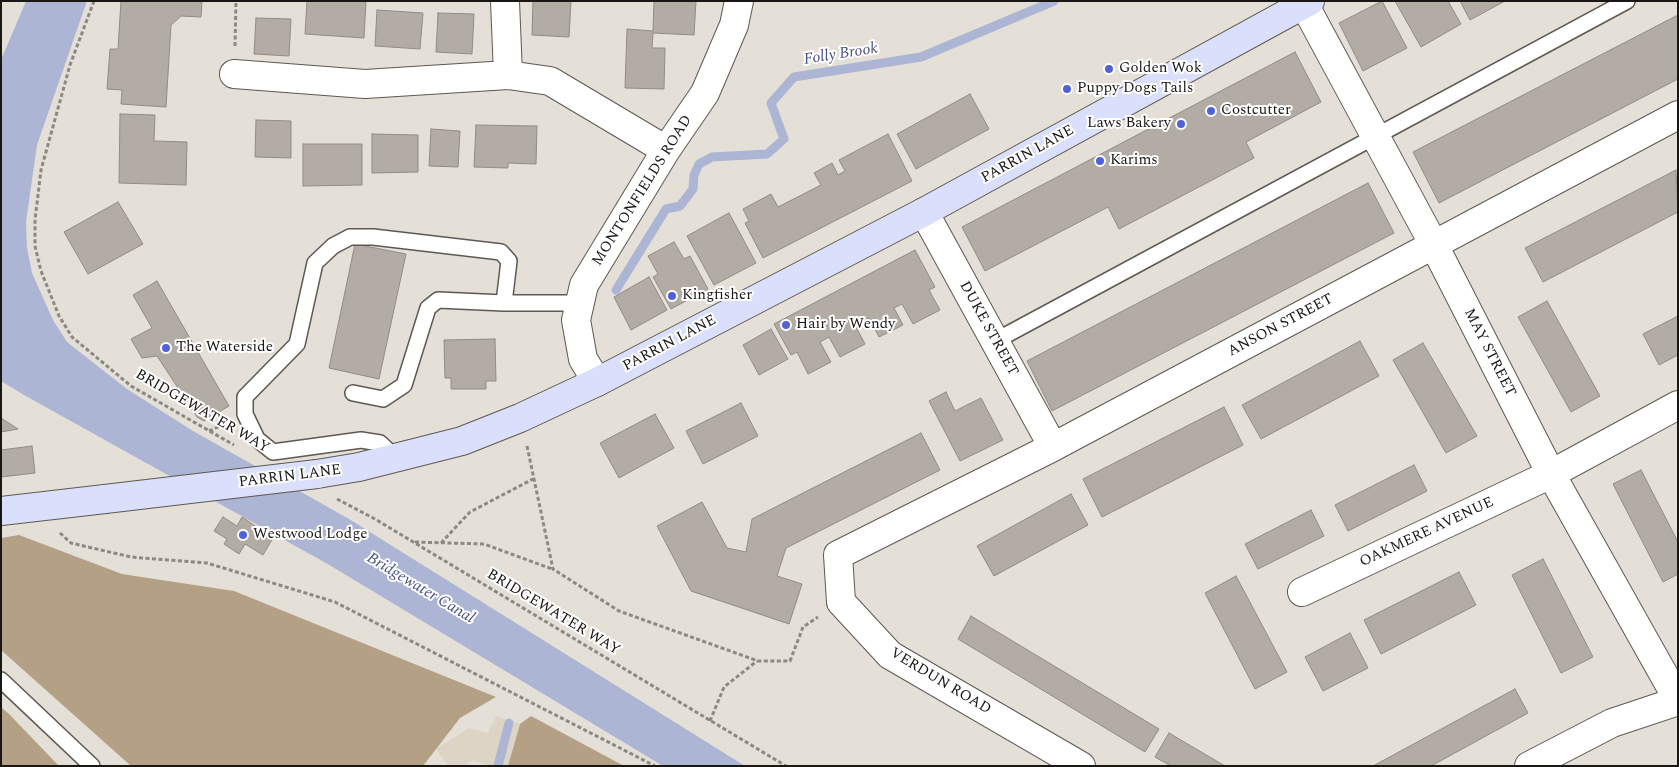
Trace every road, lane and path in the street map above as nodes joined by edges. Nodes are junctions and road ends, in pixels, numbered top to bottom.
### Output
1 (94, 1) edge
2 (236, 1) edge
3 (505, 1) edge
4 (739, 1) edge
5 (1627, 1) edge
6 (1307, 3) edge
7 (234, 74) joint
8 (508, 75) junction
9 (1678, 115) edge
10 (1375, 136) junction
11 (666, 150) junction
12 (924, 212) junction
13 (1434, 245) junction
14 (504, 303) junction
15 (580, 303) junction
16 (995, 341) junction
17 (595, 383) junction
18 (353, 393) dead end
19 (1678, 405) edge
20 (238, 447) dead end
21 (1053, 447) junction
22 (527, 450) dead end
23 (396, 458) junction
24 (1551, 474) junction
25 (533, 479) junction
26 (332, 497) dead end
27 (32, 507) junction
28 (1, 511) edge
29 (881, 532) joint
30 (413, 542) junction
31 (441, 543) junction
32 (553, 569) junction
33 (1302, 592) dead end
34 (803, 628) dead end
35 (758, 661) junction
36 (1, 680) edge
37 (1678, 701) edge
38 (710, 720) junction
39 (654, 765) edge
40 (92, 766) edge
41 (786, 766) edge
42 (1081, 766) edge
43 (1529, 766) edge

1 - 20 path, BRIDGEWATER WAY
2 - 7 path
3 - 8 street
4 - 11 street, MONTONFIELDS ROAD
5 - 10 lane
6 - 10 street, MAY STREET
6 - 12 main road, PARRIN LANE
7 - 8 street
8 - 11 street
9 - 13 street, ANSON STREET
10 - 13 street, MAY STREET
10 - 16 lane
11 - 15 street, MONTONFIELDS ROAD
12 - 16 street, DUKE STREET
12 - 17 main road, PARRIN LANE
13 - 21 street, ANSON STREET
13 - 24 street, MAY STREET
14 - 15 lane
14 - 18 lane
14 - 23 lane
15 - 17 street, MONTONFIELDS ROAD
16 - 21 street, DUKE STREET
17 - 23 main road, PARRIN LANE
19 - 24 street, OAKMERE AVENUE
21 - 29 street, ANSON STREET
22 - 25 path
23 - 27 main road, PARRIN LANE, bridge
24 - 33 street, OAKMERE AVENUE
24 - 37 street, MAY STREET
25 - 31 path
25 - 32 path
26 - 30 path, BRIDGEWATER WAY
27 - 28 main road, PARRIN LANE
27 - 39 path
29 - 42 street, VERDUN ROAD
30 - 31 path
30 - 38 path, BRIDGEWATER WAY
31 - 32 path
32 - 35 path
34 - 35 path
35 - 38 path
36 - 40 lane
37 - 43 street
38 - 41 path, BRIDGEWATER WAY

